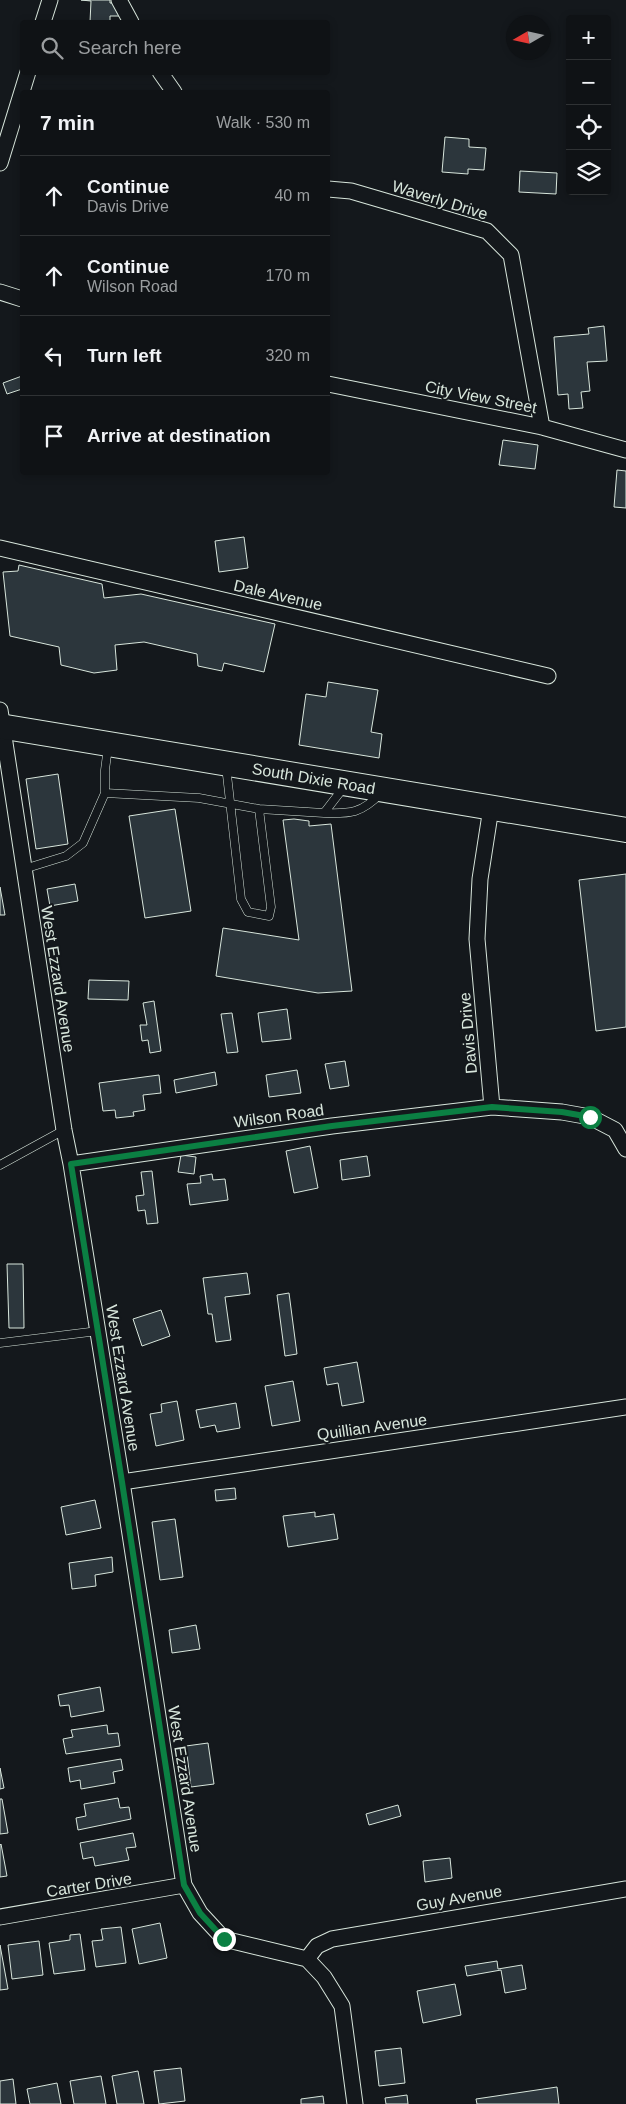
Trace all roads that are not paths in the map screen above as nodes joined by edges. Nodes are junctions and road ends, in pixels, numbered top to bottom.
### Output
1 (50, 0) edge
2 (118, 0) edge
3 (44, 20) edge
4 (131, 20) edge
5 (27, 75) edge
6 (162, 75) edge
7 (22, 90) edge
8 (173, 90) edge
9 (20, 98) edge
10 (0, 163) edge
11 (330, 189) edge
12 (0, 292) edge
13 (20, 298) edge
14 (330, 384) edge
15 (542, 427) junction
16 (626, 450) edge
17 (0, 548) edge
18 (548, 676) dead end
19 (1, 721) edge
20 (108, 744) junction
21 (225, 763) junction
22 (347, 784) junction
23 (384, 790) junction
24 (105, 792) junction
25 (230, 804) junction
26 (491, 808) junction
27 (259, 809) junction
28 (324, 813) junction
29 (626, 830) edge
30 (24, 869) junction
31 (492, 1107) junction
32 (64, 1130) junction
33 (626, 1149) edge
34 (71, 1164) junction
35 (0, 1166) edge
36 (98, 1331) junction
37 (0, 1343) edge
38 (626, 1407) edge
39 (122, 1482) junction
40 (184, 1885) junction
41 (626, 1889) edge
42 (0, 1917) edge
43 (307, 1959) junction
44 (355, 2104) edge

1 - 3 street
2 - 4 street
5 - 7 street
6 - 8 street
9 - 10 street
11 - 15 street, Waverly Drive
12 - 13 street
14 - 15 street, City View Street
15 - 16 street, City View Street
17 - 18 street, Dale Avenue
19 - 20 main road, South Dixie Road
19 - 30 street, West Ezzard Avenue
20 - 21 main road, South Dixie Road
20 - 24 lane
21 - 22 main road, South Dixie Road
21 - 25 lane
22 - 23 main road, South Dixie Road
22 - 28 lane
23 - 26 main road, South Dixie Road
23 - 28 lane
24 - 25 lane
24 - 30 lane
25 - 27 lane
25 - 27 lane
26 - 29 main road, South Dixie Road
26 - 31 street, Davis Drive
27 - 28 lane
30 - 32 street, West Ezzard Avenue
31 - 33 street
31 - 34 street, Wilson Road
32 - 34 street, West Ezzard Avenue
32 - 35 lane
34 - 36 street, West Ezzard Avenue
36 - 37 lane
36 - 39 street, West Ezzard Avenue
38 - 39 street, Quillian Avenue
39 - 40 street, West Ezzard Avenue
40 - 42 street, Carter Drive
40 - 43 street, West Ezzard Avenue
41 - 43 street, Guy Avenue
43 - 44 street

